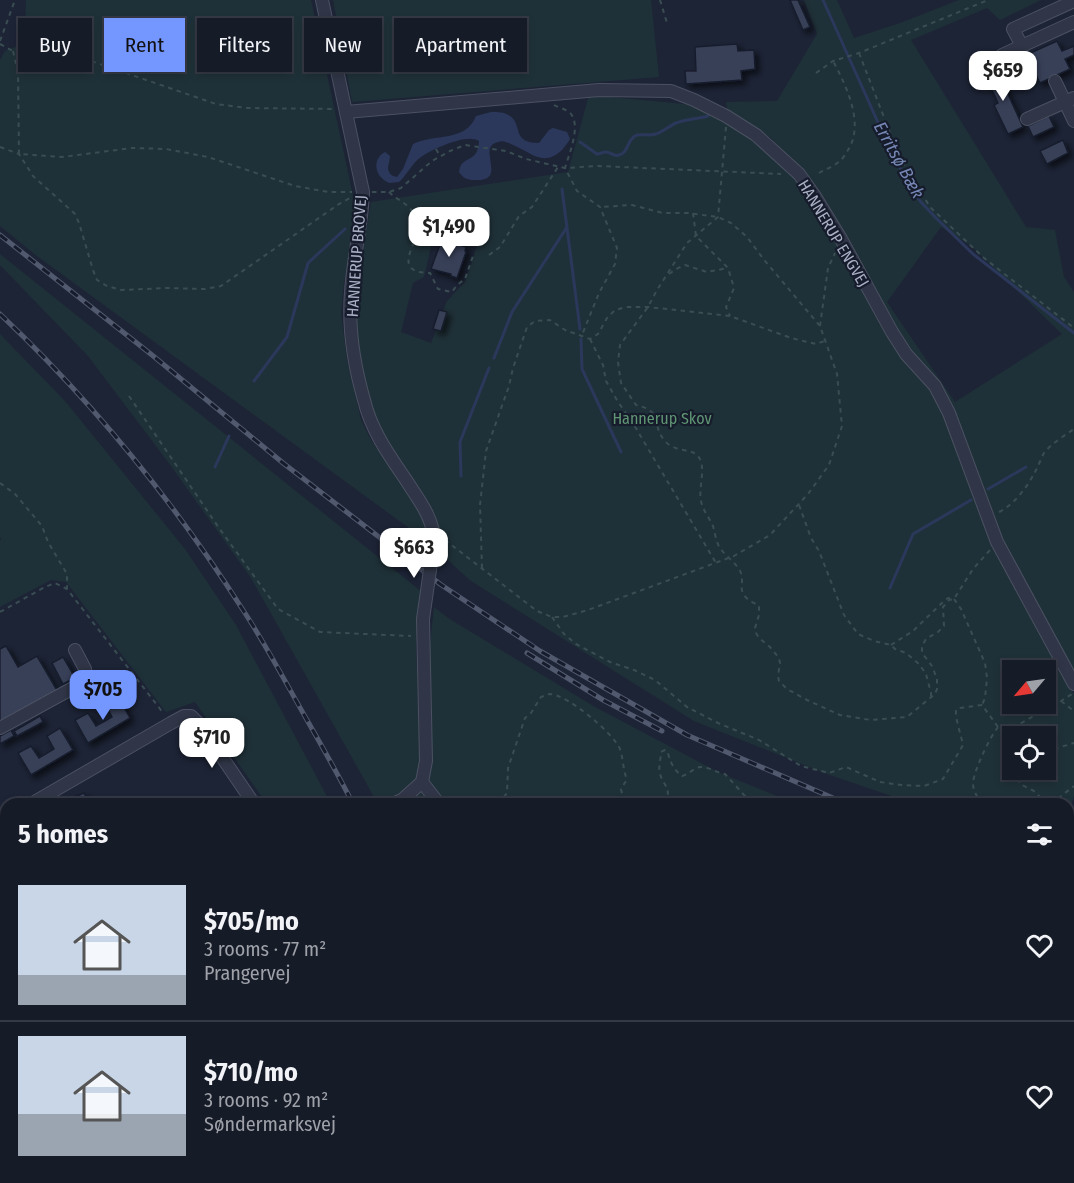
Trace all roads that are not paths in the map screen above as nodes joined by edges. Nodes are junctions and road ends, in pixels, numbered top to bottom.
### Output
1 (322, 0) edge
2 (1074, 1) edge
3 (1074, 22) edge
4 (1022, 46) junction
5 (1002, 55) dead end
6 (1055, 81) dead end
7 (1070, 100) edge
8 (345, 112) junction
9 (1027, 119) dead end
10 (1074, 121) edge
11 (75, 650) dead end
12 (1074, 684) edge
13 (0, 728) edge
14 (422, 782) junction
15 (41, 798) edge
16 (250, 798) edge
17 (404, 798) edge
18 (435, 798) edge

1 - 8 street, HANNERUP BROVEJ
2 - 4 street
3 - 4 street
4 - 5 street
6 - 7 street
7 - 9 street
7 - 10 street
8 - 12 street, HANNERUP ENGVEJ
8 - 14 street, HANNERUP BROVEJ, bridge
11 - 13 street
14 - 17 street
14 - 18 street
15 - 16 street

